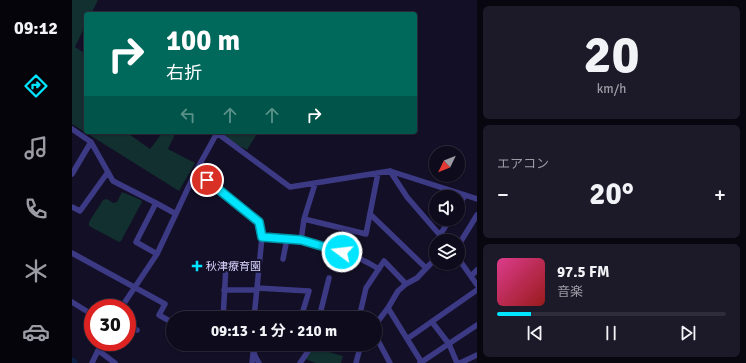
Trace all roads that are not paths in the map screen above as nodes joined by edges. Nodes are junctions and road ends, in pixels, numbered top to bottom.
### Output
1 (72, 129) edge
2 (216, 134) edge
3 (218, 134) edge
4 (91, 142) junction
5 (196, 171) junction
6 (390, 171) junction
7 (108, 172) junction
8 (378, 173) junction
9 (72, 174) edge
10 (314, 184) junction
11 (449, 190) edge
12 (465, 195) edge
13 (477, 199) edge
14 (156, 203) junction
15 (72, 207) edge
16 (176, 214) junction
17 (370, 214) junction
18 (477, 215) edge
19 (304, 219) junction
20 (438, 234) edge
21 (465, 235) edge
22 (262, 237) junction
23 (286, 239) junction
24 (301, 240) junction
25 (72, 253) edge
26 (157, 254) junction
27 (283, 259) dead end
28 (429, 265) edge
29 (259, 267) junction
30 (426, 268) junction
31 (465, 268) edge
32 (379, 269) junction
33 (477, 270) edge
34 (471, 276) junction
35 (329, 278) dead end
36 (406, 284) junction
37 (477, 285) edge
38 (136, 288) junction
39 (257, 289) junction
40 (224, 290) junction
41 (477, 290) edge
42 (128, 299) edge
43 (72, 302) edge
44 (388, 308) junction
45 (84, 309) edge
46 (223, 311) edge
47 (254, 311) edge
48 (301, 311) edge
49 (322, 311) edge
50 (361, 311) edge
51 (382, 316) edge
52 (166, 319) edge
53 (432, 322) junction
54 (477, 325) edge
55 (407, 339) junction
56 (449, 344) junction
57 (382, 348) edge
58 (99, 351) joint
59 (254, 351) edge
60 (254, 351) edge
61 (308, 351) edge
62 (359, 351) edge
63 (477, 355) edge
64 (92, 363) edge
65 (115, 363) edge
66 (252, 363) edge
67 (259, 363) edge
68 (300, 363) edge
69 (356, 363) edge
70 (390, 363) edge
71 (422, 363) edge
72 (459, 363) edge

1 - 4 street
2 - 5 street
3 - 10 street
4 - 7 street
4 - 9 street
5 - 16 street
5 - 22 street
6 - 8 street
6 - 11 street
6 - 20 street
7 - 14 street
7 - 15 street
8 - 10 street
8 - 17 street
10 - 19 street
12 - 13 street
14 - 16 street
14 - 26 street
16 - 26 street
17 - 19 street
17 - 30 street
18 - 21 street
19 - 24 street
22 - 23 street
22 - 29 street
23 - 24 street
23 - 27 street
24 - 32 street
25 - 38 street
26 - 38 street
28 - 30 street
29 - 39 street
29 - 40 street
30 - 36 street
31 - 34 street
32 - 36 street
32 - 50 street
33 - 34 street
34 - 37 street
35 - 49 street
36 - 44 street
38 - 42 street
38 - 52 street
39 - 40 street
39 - 47 street
39 - 48 street
40 - 46 street
41 - 53 street
43 - 45 street
44 - 51 street
44 - 55 street
53 - 55 street
53 - 56 street
54 - 56 street
55 - 71 street
56 - 71 street
56 - 72 street
57 - 70 street
58 - 64 street
58 - 65 street
59 - 66 street
60 - 67 street
61 - 68 street
62 - 69 street
63 - 72 street

